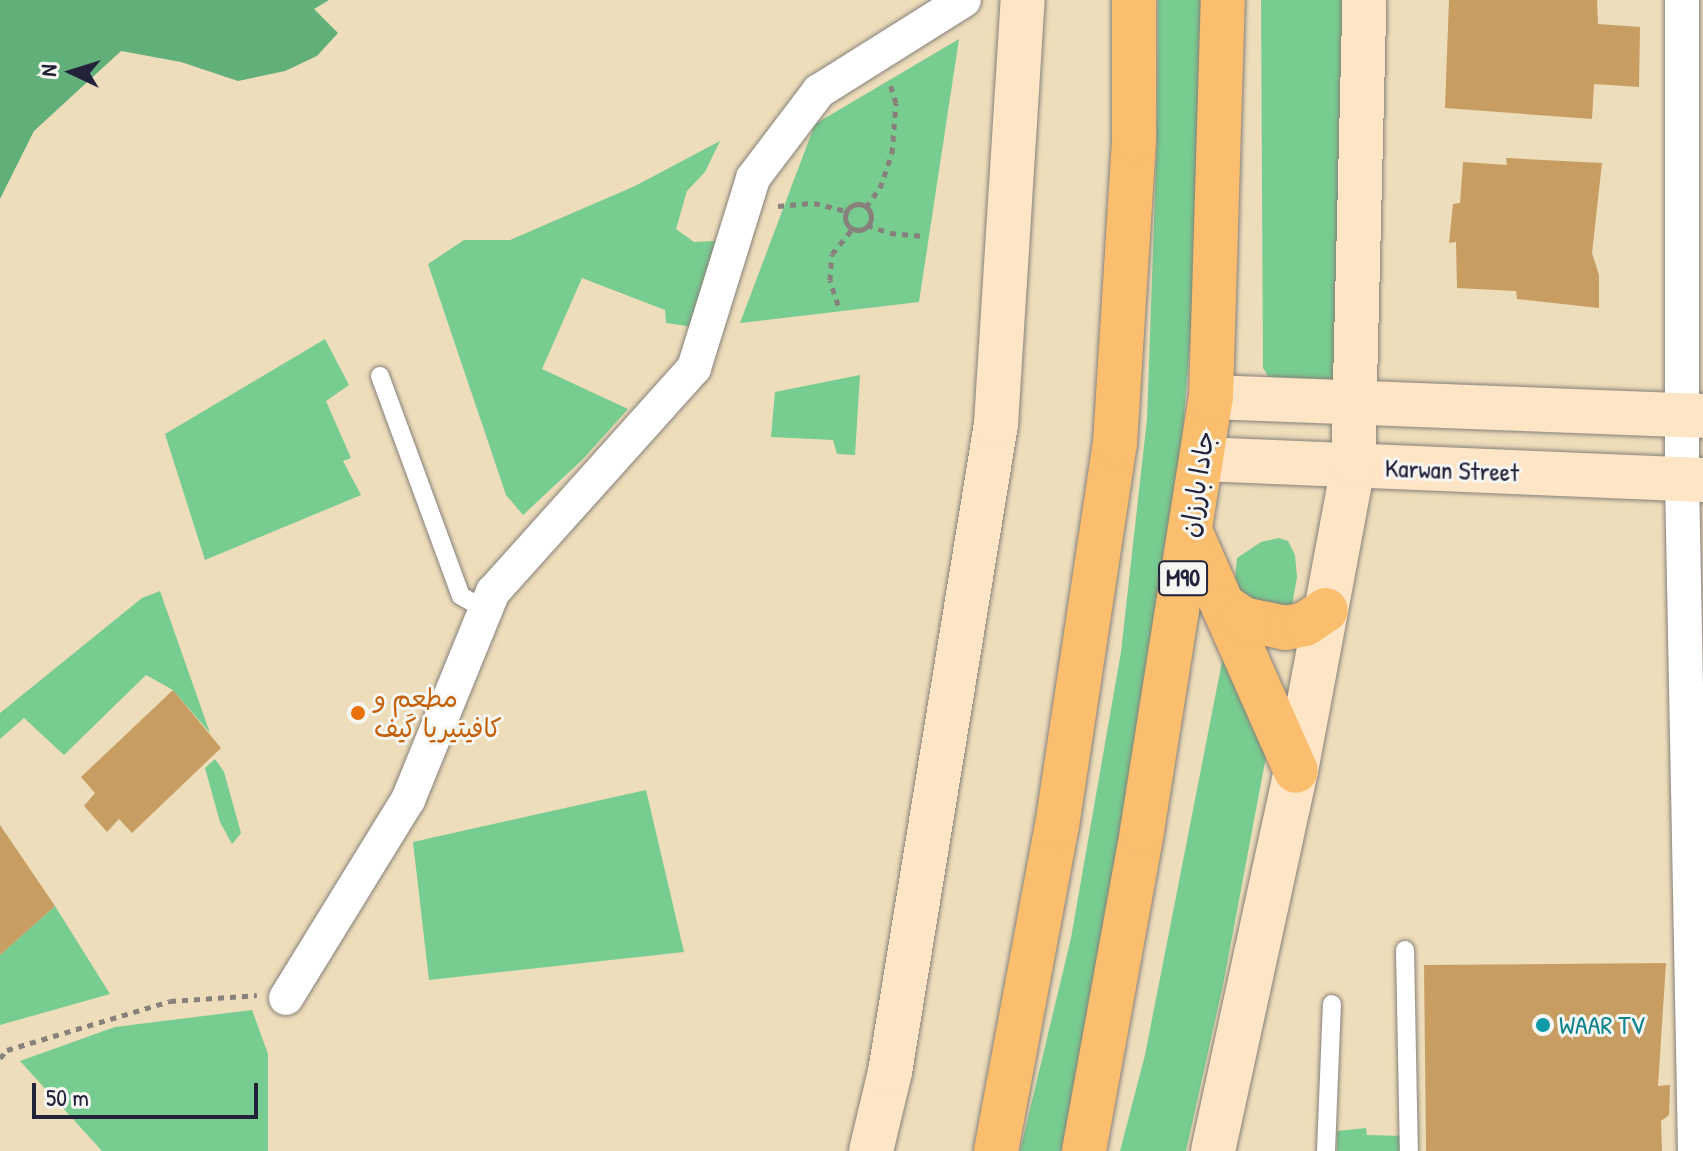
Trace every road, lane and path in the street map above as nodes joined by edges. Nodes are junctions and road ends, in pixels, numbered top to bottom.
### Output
1 (964, 0) edge
2 (1023, 0) edge
3 (1223, 0) edge
4 (1364, 0) edge
5 (1682, 0) edge
6 (1128, 4) edge
7 (877, 52) junction
8 (1693, 52) edge
9 (866, 207) junction
10 (743, 209) junction
11 (847, 211) junction
12 (867, 225) junction
13 (853, 228) junction
14 (924, 236) dead end
15 (838, 305) dead end
16 (380, 376) dead end
17 (1211, 397) junction
18 (1356, 403) junction
19 (1693, 416) edge
20 (1202, 459) junction
21 (1353, 466) junction
22 (1692, 480) edge
23 (1190, 531) junction
24 (1224, 606) junction
25 (486, 610) junction
26 (1326, 610) junction
27 (1696, 751) edge
28 (1296, 771) junction
29 (1405, 950) dead end
30 (286, 998) joint
31 (1332, 1004) dead end
32 (0, 1058) edge
33 (871, 1151) edge
34 (996, 1151) edge
35 (1084, 1151) edge
36 (1213, 1151) edge
37 (1326, 1151) edge
38 (1409, 1151) edge
39 (1695, 1151) edge

1 - 7 street
2 - 33 main road
3 - 17 highway, جادا بارزان / M90
4 - 18 main road
5 - 8 street
6 - 34 highway
7 - 9 path
7 - 10 street
8 - 19 street
9 - 11 path
9 - 12 path
10 - 11 path
10 - 25 street
11 - 13 path
12 - 13 path
12 - 14 path
13 - 15 path
16 - 25 lane
17 - 18 main road
17 - 20 highway, جادا بارزان / M90
18 - 19 main road
18 - 21 main road
19 - 22 street
20 - 21 main road, Karwan Street
20 - 23 highway, جادا بارزان / M90
21 - 22 main road, Karwan Street
21 - 26 main road
22 - 27 street
23 - 24 highway
23 - 35 highway, جادا بارزان / M90
24 - 26 highway
24 - 28 highway
25 - 30 street
26 - 28 main road
27 - 39 street
28 - 36 main road
29 - 38 lane
30 - 32 path
31 - 37 lane

